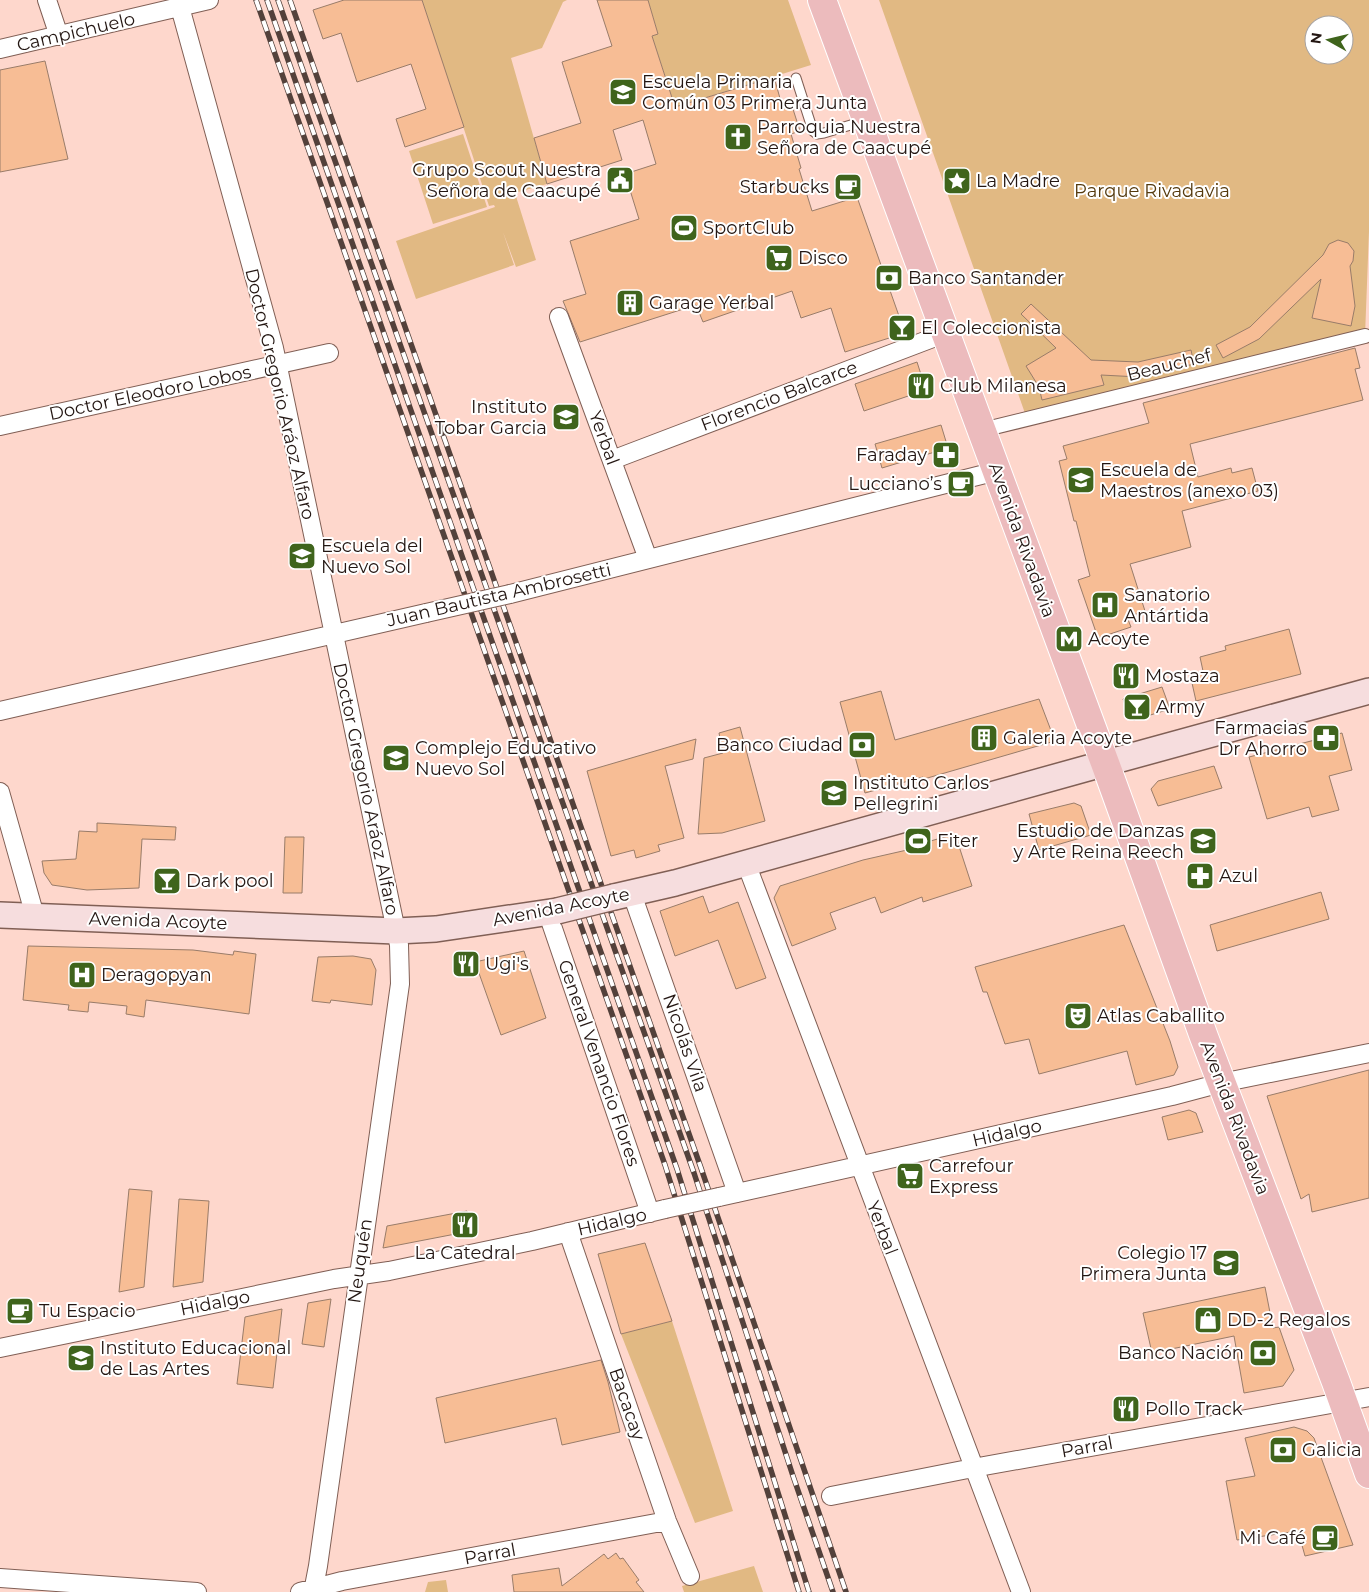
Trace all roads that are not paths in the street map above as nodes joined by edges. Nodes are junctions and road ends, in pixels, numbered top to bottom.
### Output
1 (47, 0) edge
2 (209, 0) edge
3 (822, 0) edge
4 (180, 7) junction
5 (59, 36) junction
6 (0, 49) edge
7 (796, 78) dead end
8 (867, 120) junction
9 (559, 317) dead end
10 (946, 333) junction
11 (1365, 336) dead end
12 (329, 353) dead end
13 (277, 365) junction
14 (0, 426) edge
15 (982, 430) junction
16 (612, 460) junction
17 (997, 471) junction
18 (648, 559) junction
19 (333, 635) junction
20 (1369, 691) edge
21 (0, 711) edge
22 (1105, 763) junction
23 (0, 792) edge
24 (746, 863) junction
25 (623, 895) junction
26 (553, 912) junction
27 (0, 915) edge
28 (35, 916) junction
29 (396, 930) junction
30 (1369, 1053) edge
31 (1221, 1083) junction
32 (859, 1166) junction
33 (737, 1193) junction
34 (658, 1211) junction
35 (568, 1232) junction
36 (358, 1275) junction
37 (0, 1348) edge
38 (1369, 1397) edge
39 (1342, 1402) junction
40 (973, 1468) junction
41 (1369, 1474) edge
42 (831, 1496) dead end
43 (667, 1521) junction
44 (690, 1576) dead end
45 (0, 1578) edge
46 (309, 1591) edge
47 (197, 1592) edge
48 (1021, 1592) edge

1 - 5 street
2 - 4 street, Campichuelo
3 - 8 main road, Avenida Rivadavia
4 - 5 street, Campichuelo
4 - 13 street, Doctor Gregorio Aráoz Alfaro
5 - 6 street, Campichuelo
7 - 8 lane
8 - 10 main road, Avenida Rivadavia
9 - 16 street, Yerbal
10 - 15 main road, Avenida Rivadavia
10 - 16 street, Florencio Balcarce
11 - 15 street, Beauchef
12 - 13 street, Doctor Eleodoro Lobos
13 - 14 street, Doctor Eleodoro Lobos
13 - 19 street, Doctor Gregorio Aráoz Alfaro
15 - 17 main road, Avenida Rivadavia
16 - 18 street, Yerbal
17 - 18 street, Juan Bautista Ambrosetti
17 - 22 main road, Avenida Rivadavia
18 - 19 street, Juan Bautista Ambrosetti, bridge
19 - 21 street, Juan Bautista Ambrosetti
19 - 29 street, Doctor Gregorio Aráoz Alfaro
20 - 22 main road, Avenida Acoyte
22 - 24 main road, Avenida Acoyte
22 - 31 main road, Avenida Rivadavia
23 - 28 street
24 - 25 main road, Avenida Acoyte
24 - 32 street, Yerbal
25 - 26 main road, Avenida Acoyte, bridge
25 - 33 street, Nicolás Vila
26 - 29 main road, Avenida Acoyte
26 - 34 street, General Venancio Flores
27 - 28 main road, Avenida Acoyte
28 - 29 main road, Avenida Acoyte
29 - 36 street, Neuquén
30 - 31 street, Hidalgo
31 - 32 street, Hidalgo
31 - 39 main road, Avenida Rivadavia
32 - 33 street, Hidalgo
32 - 40 street, Yerbal
33 - 34 street, Hidalgo, bridge
34 - 35 street, Hidalgo
35 - 36 street, Hidalgo
35 - 43 street, Bacacay
36 - 37 street, Hidalgo
36 - 46 street, Neuquén
38 - 39 street, Parral
39 - 40 street, Parral
39 - 41 main road, Avenida Rivadavia
40 - 42 street, Parral
40 - 48 street, Yerbal
43 - 44 street, Bacacay
43 - 46 street, Parral
45 - 47 street

